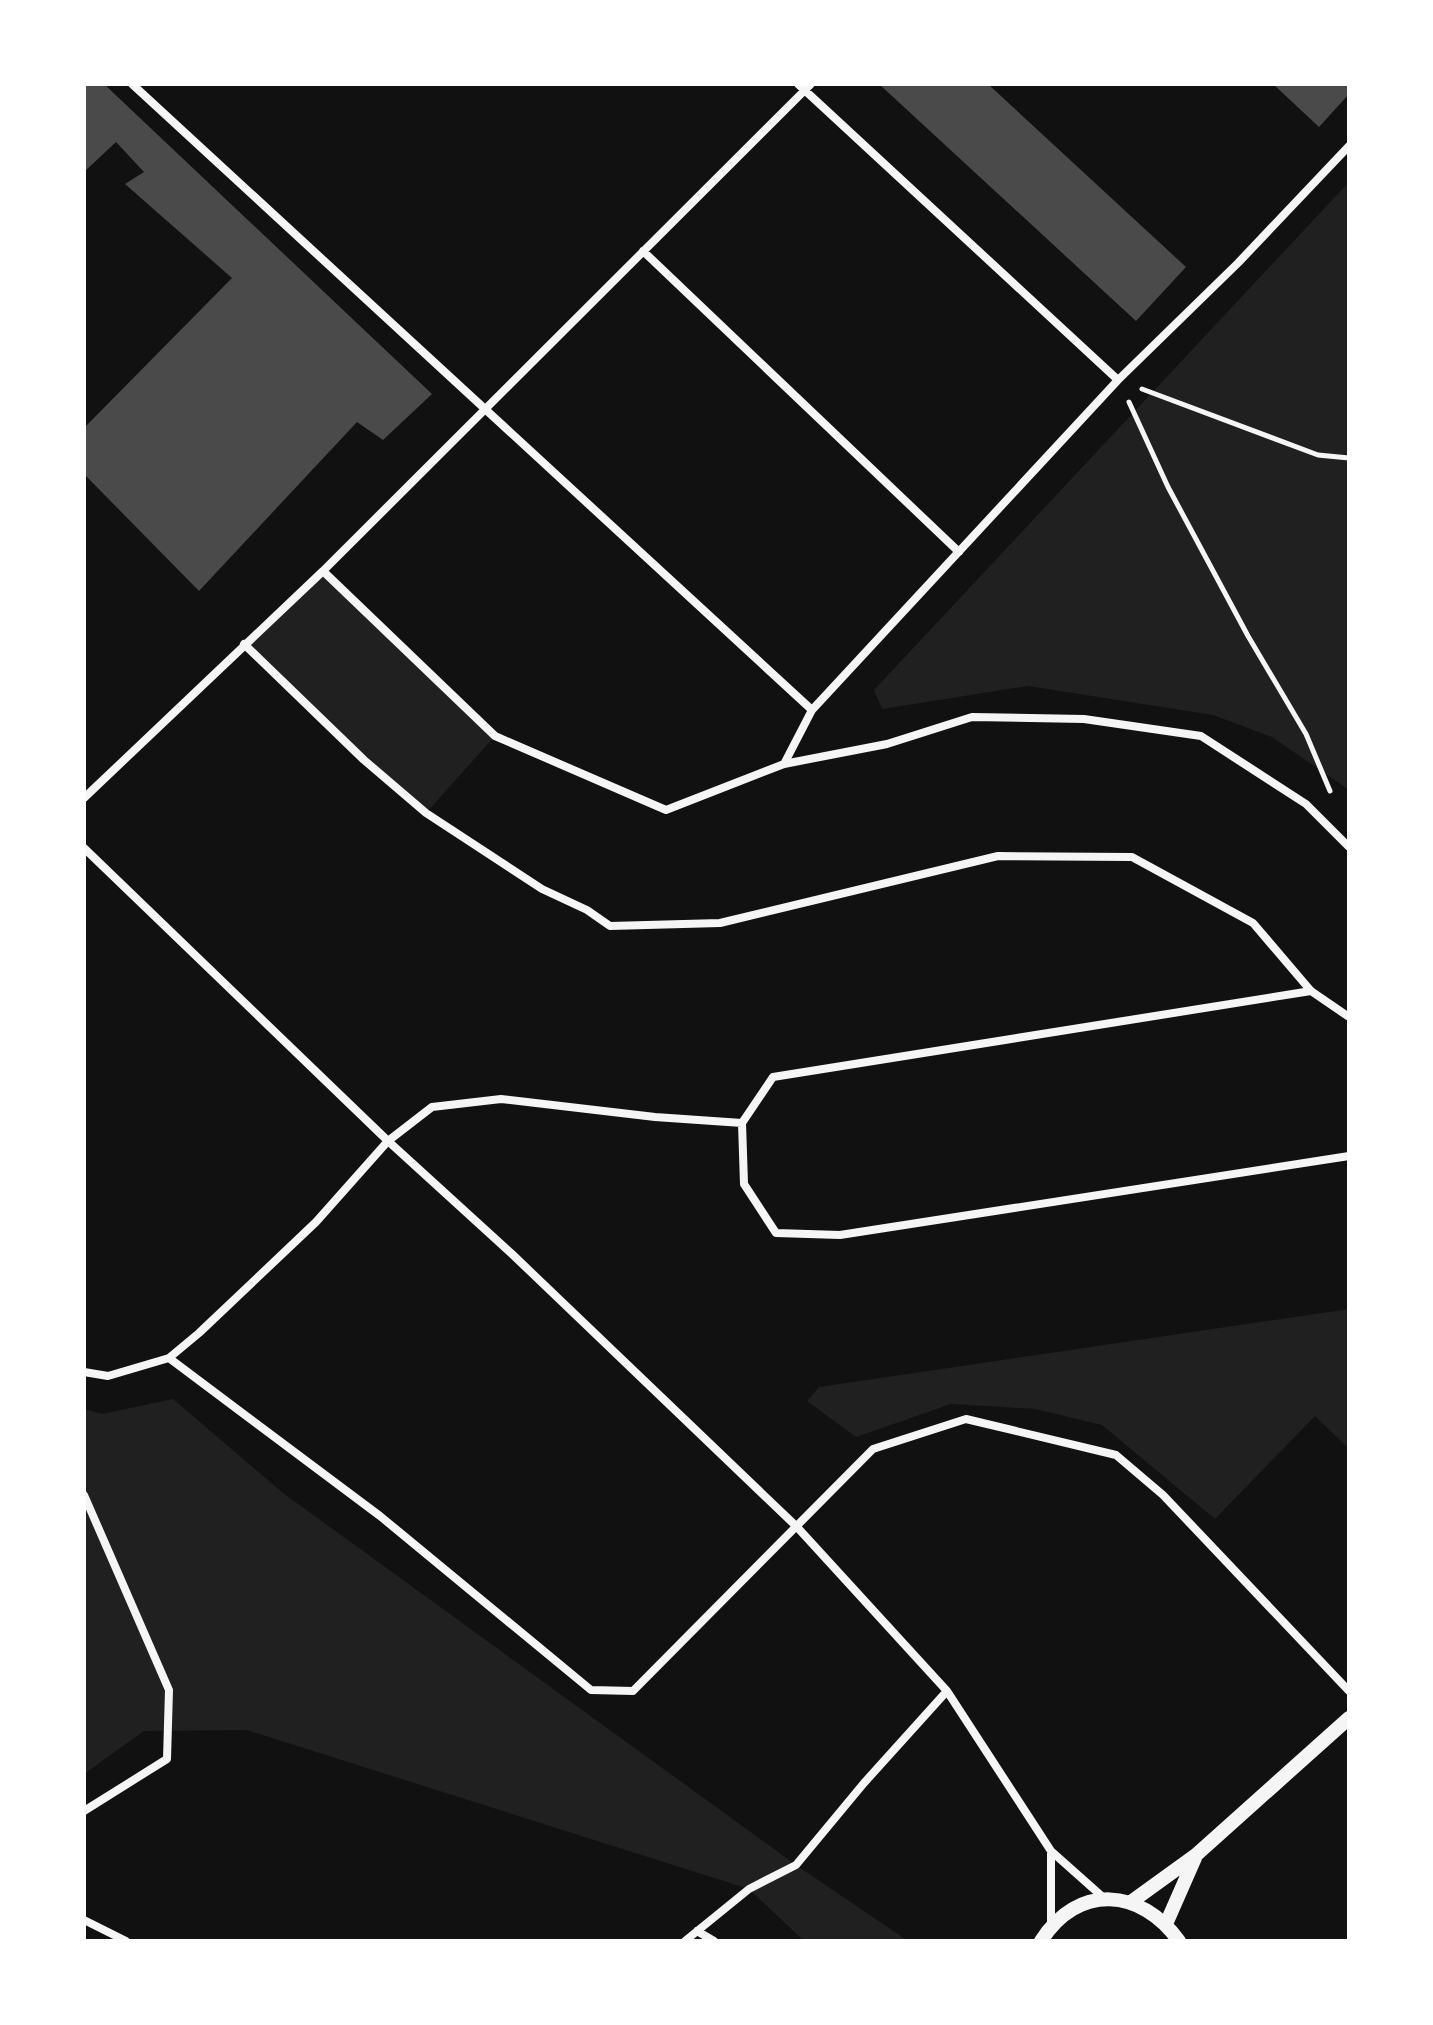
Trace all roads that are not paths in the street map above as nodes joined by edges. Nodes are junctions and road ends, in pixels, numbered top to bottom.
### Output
1 (132, 84) edge
2 (153, 84) edge
3 (804, 86) edge
4 (144, 94) junction
5 (1349, 146) edge
6 (643, 251) junction
7 (1118, 380) junction
8 (486, 411) junction
9 (959, 552) junction
10 (323, 571) junction
11 (244, 644) junction
12 (812, 710) junction
13 (784, 764) junction
14 (84, 798) edge
15 (1349, 847) edge
16 (84, 848) edge
17 (1311, 991) junction
18 (1349, 1017) edge
19 (742, 1123) junction
20 (388, 1141) junction
21 (1349, 1156) edge
22 (169, 1358) junction
23 (84, 1372) edge
24 (84, 1495) edge
25 (797, 1527) junction
26 (947, 1691) junction
27 (1349, 1691) edge
28 (1349, 1718) edge
29 (84, 1811) edge
30 (1051, 1851) junction
31 (1196, 1855) junction
32 (1105, 1899) junction
33 (1131, 1902) junction
34 (84, 1920) edge
35 (1166, 1924) junction
36 (1051, 1925) junction
37 (697, 1931) junction
38 (126, 1941) edge
39 (685, 1941) edge
40 (714, 1941) edge
41 (1041, 1941) edge
42 (1179, 1941) edge

1 - 4 street
2 - 4 street
3 - 6 street
3 - 7 street
4 - 8 street
5 - 7 street
6 - 8 street
6 - 9 street
7 - 9 street
8 - 10 street
8 - 12 street
9 - 12 street
10 - 11 street
10 - 13 street
11 - 14 street
11 - 17 street
12 - 13 street
13 - 15 street
16 - 20 street
17 - 18 street
17 - 19 street
19 - 20 street
19 - 21 street
20 - 22 street
20 - 25 street
22 - 23 street
22 - 25 street
24 - 29 street
25 - 26 street
25 - 27 street
26 - 30 street
26 - 37 street
28 - 31 street
30 - 32 street
30 - 36 street
31 - 33 street
31 - 35 street
32 - 33 street
32 - 36 street
33 - 35 street
34 - 38 street
35 - 42 street
36 - 41 street
37 - 39 street
37 - 40 street

